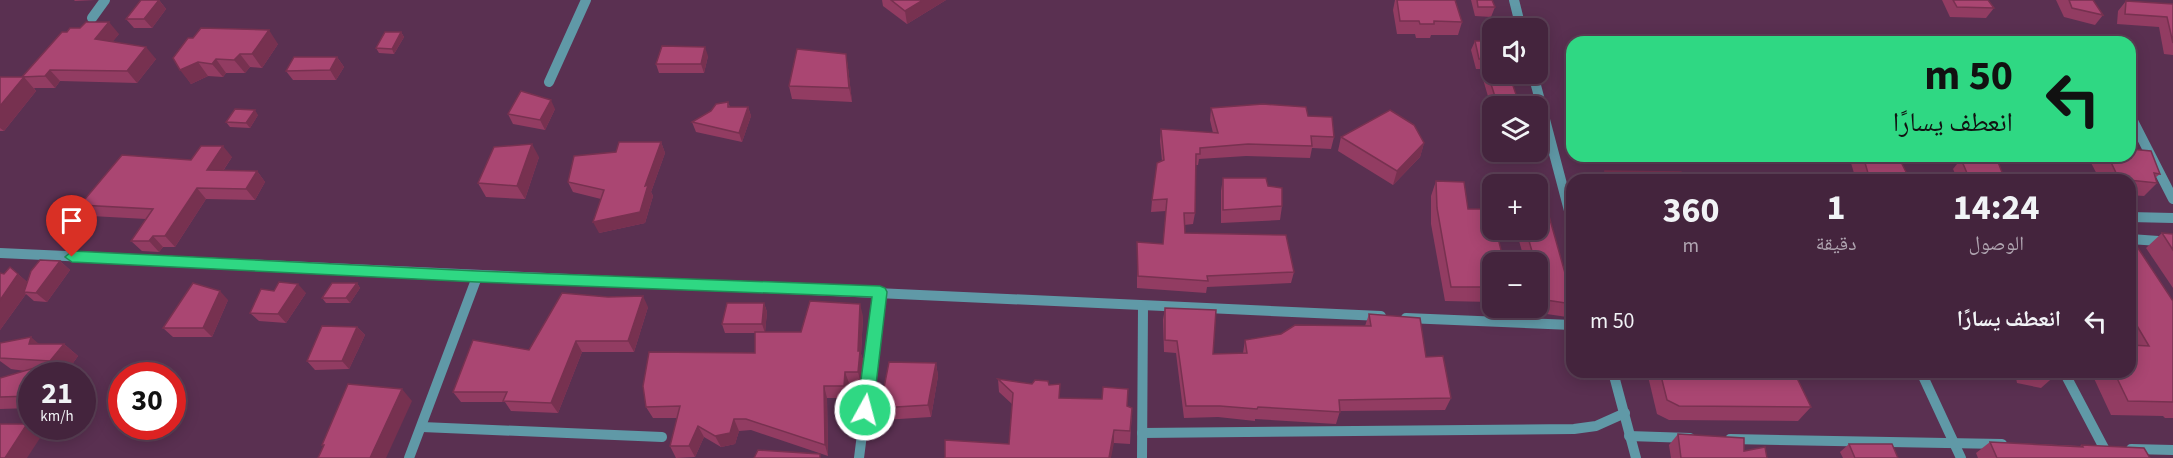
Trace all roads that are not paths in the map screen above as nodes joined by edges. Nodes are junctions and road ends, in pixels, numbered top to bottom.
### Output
1 (105, 0) edge
2 (586, 0) edge
3 (1514, 0) edge
4 (92, 18) dead end
5 (1518, 18) edge
6 (549, 82) dead end
7 (1536, 84) edge
8 (2136, 127) edge
9 (1566, 189) edge
10 (2173, 199) edge
11 (2136, 217) edge
12 (2173, 218) edge
13 (2136, 242) edge
14 (2173, 242) edge
15 (0, 253) edge
16 (477, 276) junction
17 (880, 292) junction
18 (1143, 306) junction
19 (1566, 325) edge
20 (1615, 378) edge
21 (1924, 378) edge
22 (2067, 378) edge
23 (1625, 413) junction
24 (422, 427) junction
25 (1142, 433) junction
26 (1629, 436) junction
27 (662, 437) dead end
28 (1698, 438) edge
29 (1721, 439) edge
30 (1953, 442) junction
31 (2011, 445) edge
32 (2173, 450) edge
33 (409, 458) edge
34 (859, 458) edge
35 (1142, 458) edge
36 (1636, 458) edge
37 (1961, 458) edge

1 - 4 street
2 - 6 street
3 - 5 street
7 - 9 street
8 - 10 street
11 - 12 street
13 - 14 street
15 - 16 street
16 - 17 street
16 - 24 street
17 - 18 street
17 - 34 street
18 - 19 street
18 - 25 street
20 - 23 street
21 - 30 street
22 - 32 street
23 - 25 street
23 - 26 street
24 - 27 street
24 - 33 street
25 - 35 street
26 - 28 street
26 - 36 street
29 - 30 street
30 - 31 street
30 - 37 street

